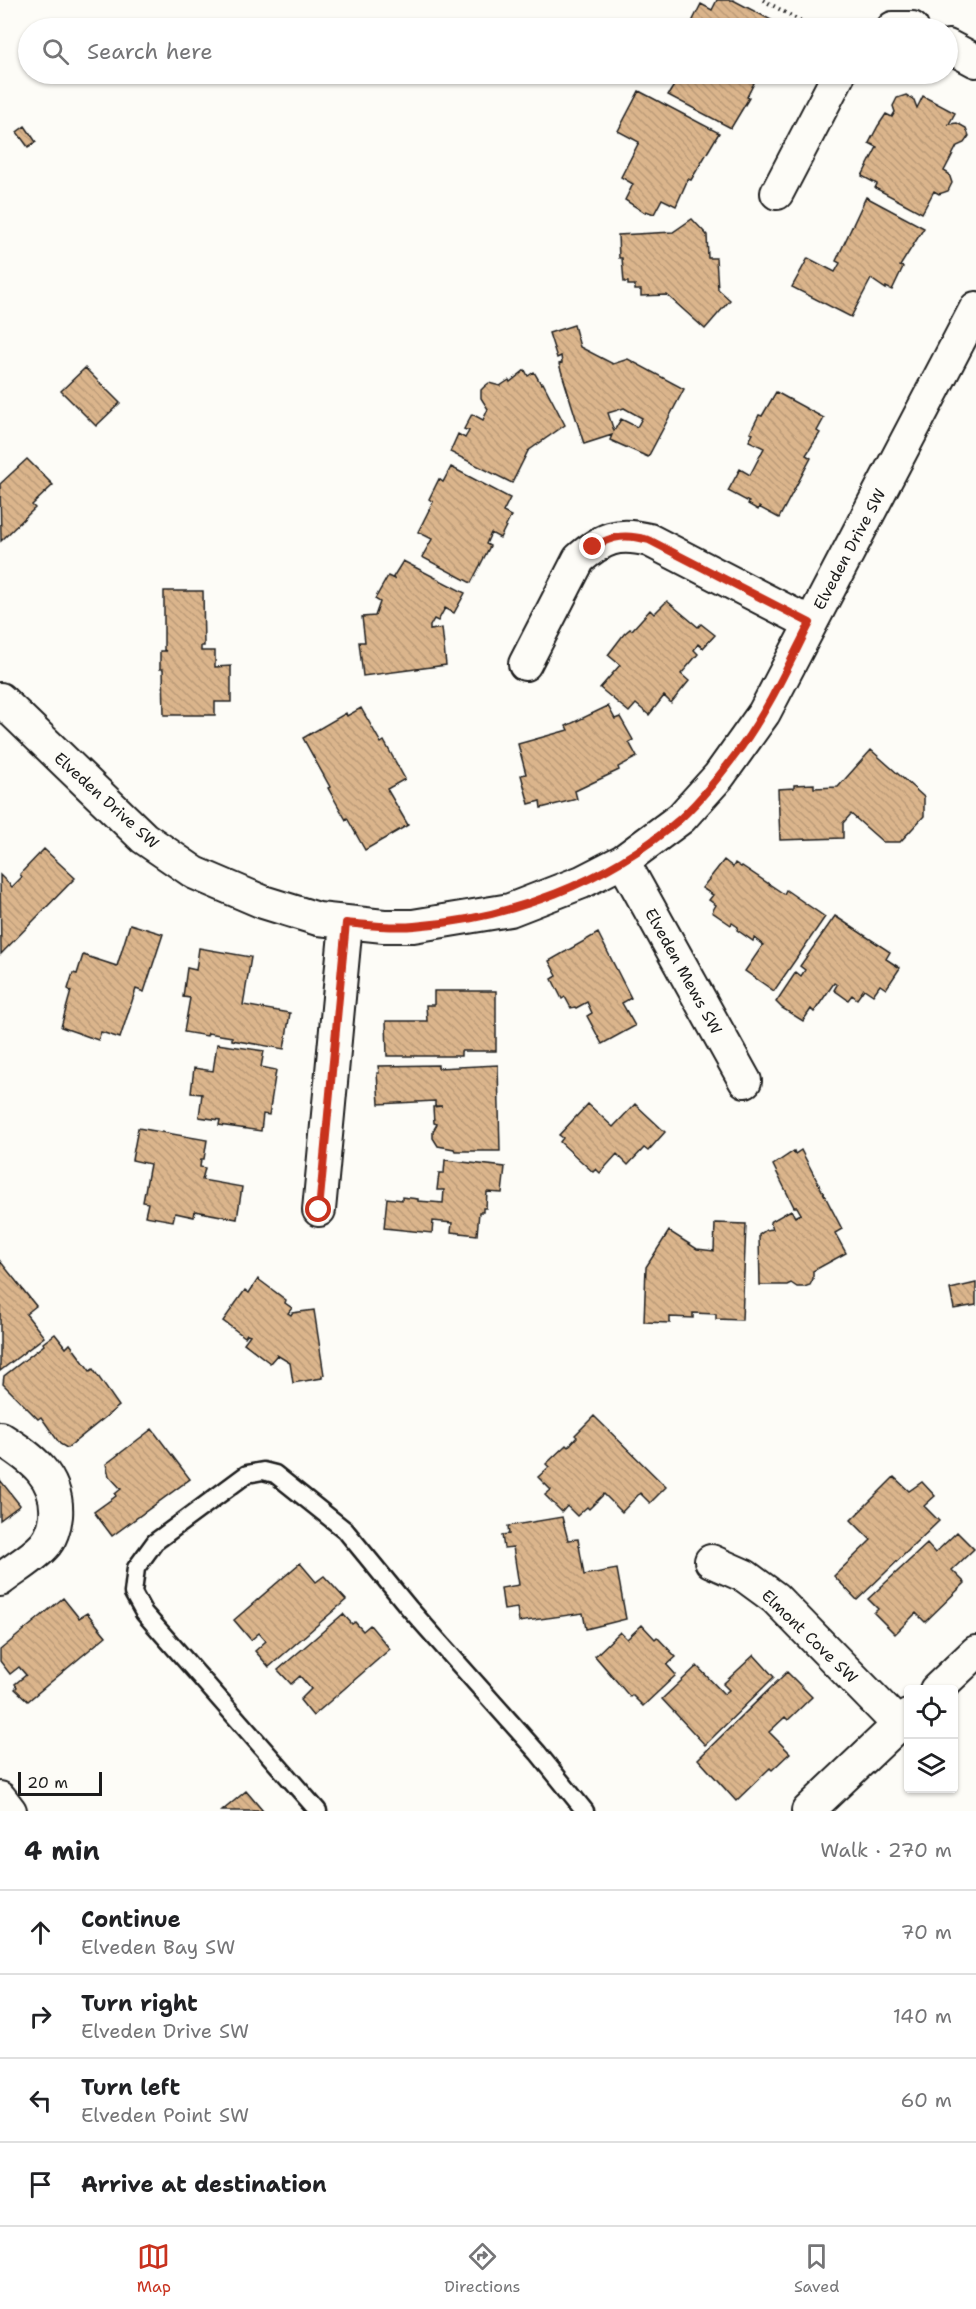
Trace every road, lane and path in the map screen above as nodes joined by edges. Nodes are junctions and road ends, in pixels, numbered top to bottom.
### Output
1 (763, 0) edge
2 (795, 18) edge
3 (958, 51) edge
4 (976, 61) edge
5 (834, 84) edge
6 (777, 193) dead end
7 (976, 308) edge
8 (810, 623) junction
9 (525, 664) dead end
10 (0, 699) edge
11 (623, 861) junction
12 (346, 923) junction
13 (745, 1081) dead end
14 (319, 1210) dead end
15 (0, 1438) edge
16 (711, 1561) dead end
17 (0, 1580) edge
18 (976, 1652) edge
19 (940, 1685) edge
20 (904, 1720) edge
21 (0, 1798) edge
22 (10, 1811) edge
23 (318, 1811) edge
24 (585, 1811) edge
25 (808, 1811) edge

1 - 2 path
3 - 4 street
5 - 6 street
7 - 8 street, Elveden Drive SW
8 - 9 street
8 - 11 street, Elveden Drive SW
10 - 12 street, Elveden Drive SW
11 - 12 street, Elveden Drive SW
11 - 13 street, Elveden Mews SW
12 - 14 street
15 - 17 street
16 - 20 street, Elmont Cove SW
18 - 19 street
20 - 25 street
21 - 22 street
23 - 24 lane

